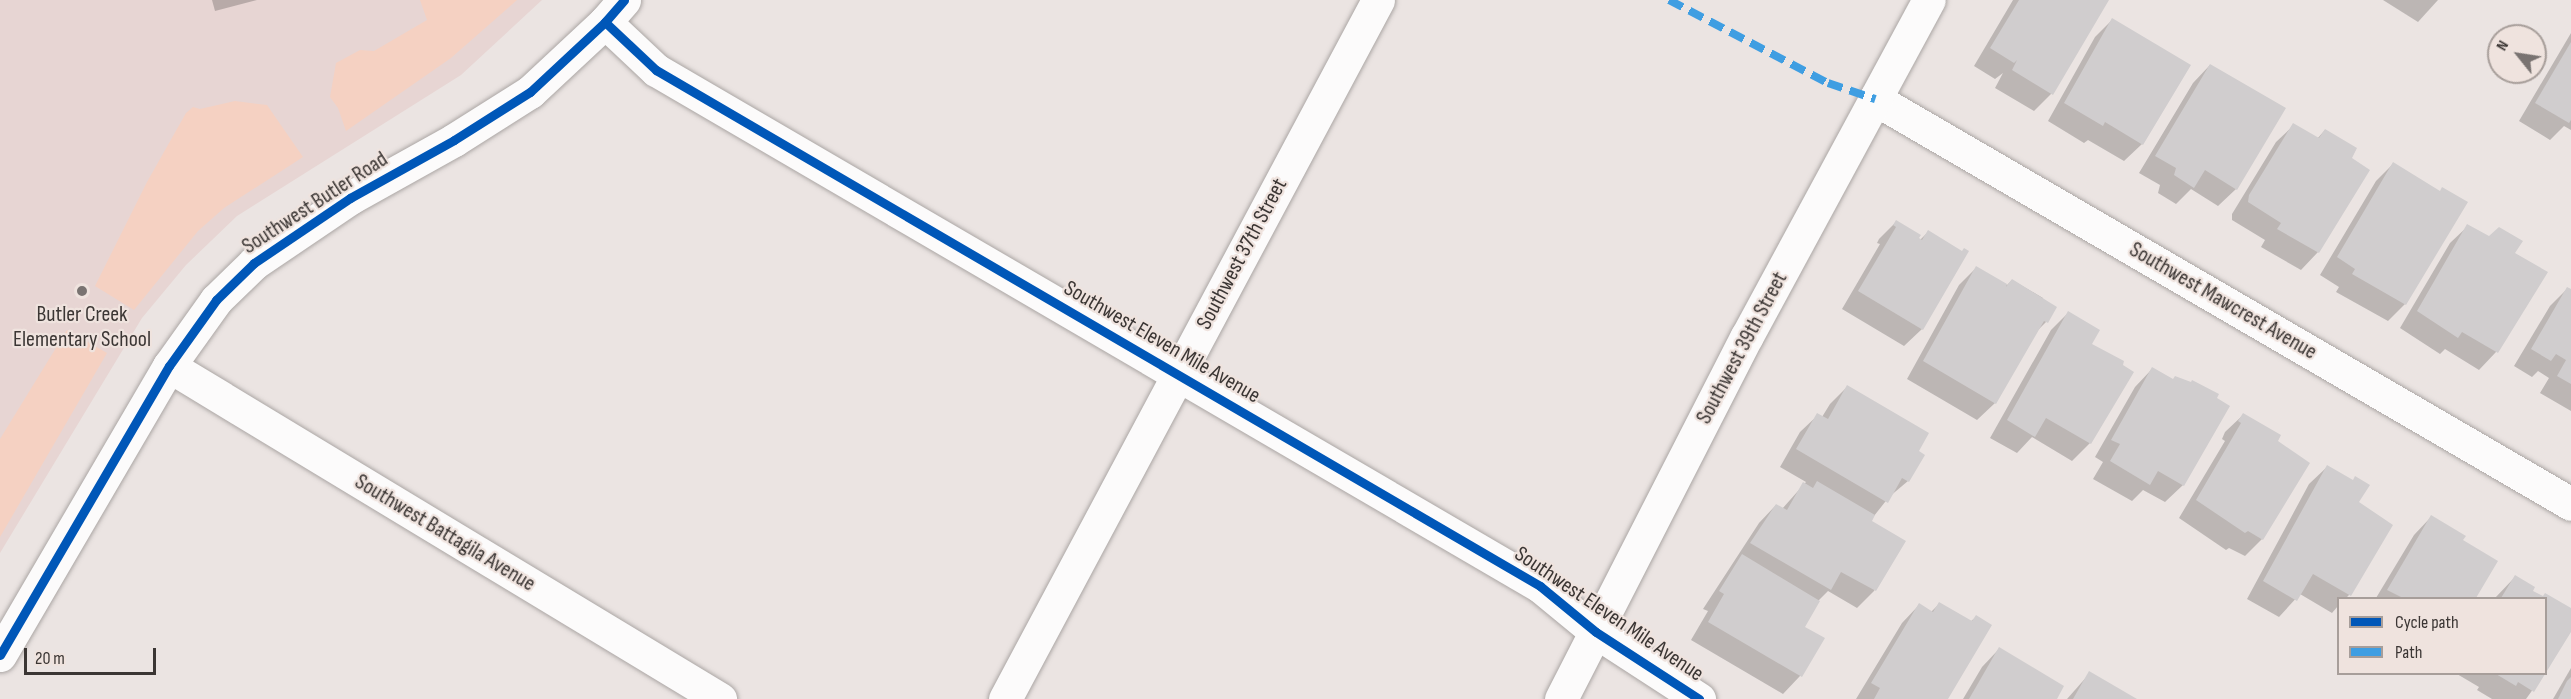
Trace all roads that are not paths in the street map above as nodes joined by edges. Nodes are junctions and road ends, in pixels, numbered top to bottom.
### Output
1 (1378, 0) edge
2 (1929, 0) edge
3 (614, 11) edge
4 (1875, 99) junction
5 (169, 366) junction
6 (1179, 374) junction
7 (2571, 504) edge
8 (1596, 632) junction
9 (0, 655) edge
10 (720, 699) edge
11 (1005, 699) edge
12 (1561, 699) edge
13 (1699, 699) edge

1 - 6 street, Southwest 37th Street
2 - 4 street, Southwest 39th Street
3 - 5 street, Southwest Butler Road
3 - 6 street, Southwest Eleven Mile Avenue
4 - 7 street, Southwest Mawcrest Avenue
4 - 8 street, Southwest 39th Street
5 - 9 street, Southwest Butler Road
5 - 10 street, Southwest Battagila Avenue
6 - 8 street, Southwest Eleven Mile Avenue
6 - 11 street, Southwest 37th Street
8 - 12 street, Southwest 39th Street
8 - 13 street, Southwest Eleven Mile Avenue

